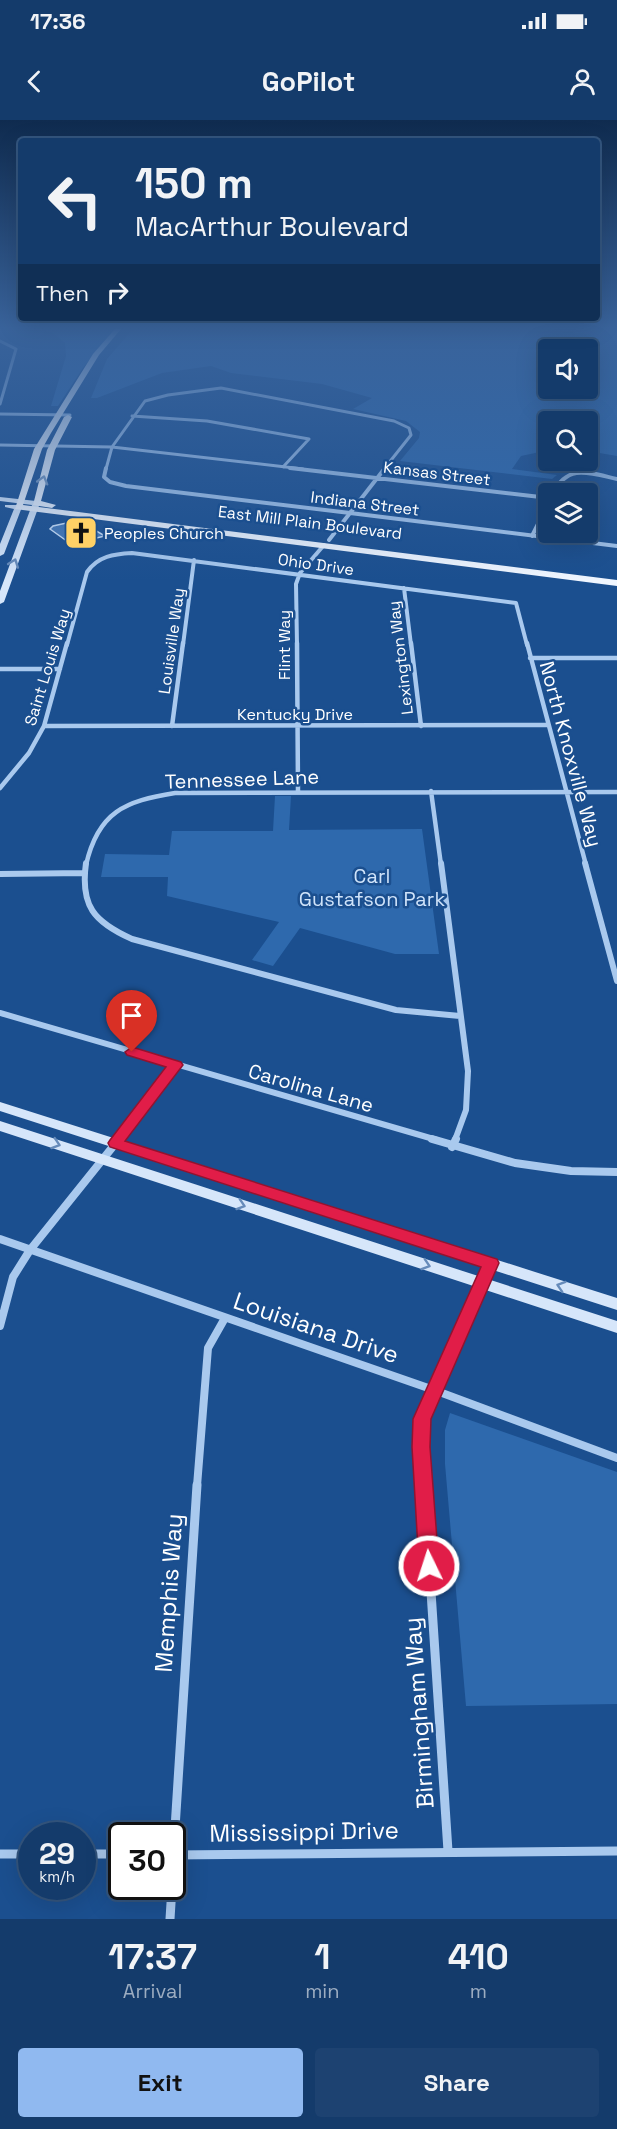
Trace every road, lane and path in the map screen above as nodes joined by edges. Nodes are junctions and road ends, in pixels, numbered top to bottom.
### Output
1 (135, 413) edge
2 (352, 413) edge
3 (0, 414) edge
4 (58, 414) junction
5 (70, 415) joint
6 (132, 416) junction
7 (0, 445) edge
8 (40, 445) junction
9 (52, 446) junction
10 (112, 447) junction
11 (283, 467) junction
12 (377, 478) junction
13 (617, 479) edge
14 (559, 483) edge
15 (0, 499) edge
16 (538, 499) edge
17 (20, 504) junction
18 (0, 505) edge
19 (35, 505) junction
20 (349, 513) junction
21 (538, 523) edge
22 (532, 536) junction
23 (326, 542) junction
24 (617, 546) edge
25 (0, 554) edge
26 (112, 555) joint
27 (194, 560) junction
28 (300, 573) junction
29 (617, 577) edge
30 (617, 583) edge
31 (404, 588) junction
32 (0, 602) edge
33 (516, 603) joint
34 (530, 658) junction
35 (617, 658) edge
36 (0, 669) edge
37 (60, 669) junction
38 (296, 725) junction
39 (547, 725) junction
40 (44, 726) junction
41 (172, 726) junction
42 (421, 726) junction
43 (0, 788) edge
44 (298, 791) junction
45 (431, 792) junction
46 (565, 792) junction
47 (617, 792) edge
48 (85, 873) junction
49 (0, 874) edge
50 (617, 981) edge
51 (0, 1013) edge
52 (460, 1016) junction
53 (176, 1065) junction
54 (0, 1106) edge
55 (0, 1126) edge
56 (116, 1143) junction
57 (452, 1147) junction
58 (103, 1160) junction
59 (617, 1172) edge
60 (0, 1239) edge
61 (30, 1250) junction
62 (491, 1263) junction
63 (483, 1284) junction
64 (617, 1304) edge
65 (225, 1318) junction
66 (0, 1326) edge
67 (617, 1327) edge
68 (434, 1390) junction
69 (617, 1458) edge
70 (175, 1822) edge
71 (448, 1851) junction
72 (617, 1851) edge
73 (0, 1854) edge
74 (18, 1854) edge
75 (186, 1855) edge
76 (171, 1900) edge
77 (170, 1919) edge

1 - 6 street
2 - 12 street
3 - 4 street
4 - 5 street
4 - 8 main road
5 - 9 main road
6 - 10 street
6 - 11 street
7 - 8 street, Kansas Street
8 - 9 street, Kansas Street
8 - 17 main road
9 - 10 street, Kansas Street
19 -> 9 main road
10 - 11 street, Kansas Street
10 - 20 street, Indiana Street
11 - 12 street, Kansas Street
12 - 16 street, Kansas Street
12 - 20 street
13 - 14 street
15 - 17 street, East Mill Plain Boulevard
17 - 18 street, East Mill Plain Boulevard
17 - 19 main road, East Mill Plain Boulevard
17 - 25 street
19 - 23 main road, East Mill Plain Boulevard
32 -> 19 street
20 - 22 street, Indiana Street
20 - 23 street
21 - 22 street
22 - 24 street, Indiana Street
23 - 28 street
23 - 29 main road, East Mill Plain Boulevard
23 - 30 main road, East Mill Plain Boulevard
26 - 27 street, Ohio Drive
26 - 37 street, Saint Louis Way
27 - 28 street, Ohio Drive
27 - 41 street, Louisville Way
28 - 31 street, Ohio Drive
28 - 38 street, Flint Way
31 - 33 street, Ohio Drive
31 - 42 street, Lexington Way
33 - 34 street, North Knoxville Way
34 - 35 street
34 - 39 street, North Knoxville Way
36 - 37 street
37 - 40 street, Saint Louis Way
38 - 41 street, Kentucky Drive
38 - 42 street, Kentucky Drive
38 - 44 street, Flint Way
39 - 42 street, Kentucky Drive
39 - 46 street, North Knoxville Way
40 - 41 street, Kentucky Drive
40 - 43 street, Saint Louis Way
44 - 45 street, Tennessee Lane
44 - 48 street, Tennessee Lane
45 - 46 street, Tennessee Lane
45 - 52 street
46 - 47 street, Tennessee Lane
46 - 50 street, North Knoxville Way
48 - 49 street
48 - 52 street, Tennessee Lane
51 - 53 street, Carolina Lane
52 - 57 street
53 - 56 street
53 - 57 street, Carolina Lane
54 - 56 street
55 -> 58 street
56 - 58 street
56 - 62 street
57 - 59 street, Carolina Lane
58 - 61 street
58 -> 63 street
60 - 61 street, Louisiana Drive
61 - 65 street, Louisiana Drive
61 - 66 street
62 - 63 street, Birmingham Way
64 -> 62 street
63 - 67 street
63 - 68 street, Birmingham Way
65 - 68 street, Louisiana Drive
65 - 70 street, Memphis Way
68 - 69 street, Louisiana Drive
68 - 71 street, Birmingham Way
71 - 72 street, Mississippi Drive
71 - 75 street, Mississippi Drive
73 - 74 street
76 - 77 street

